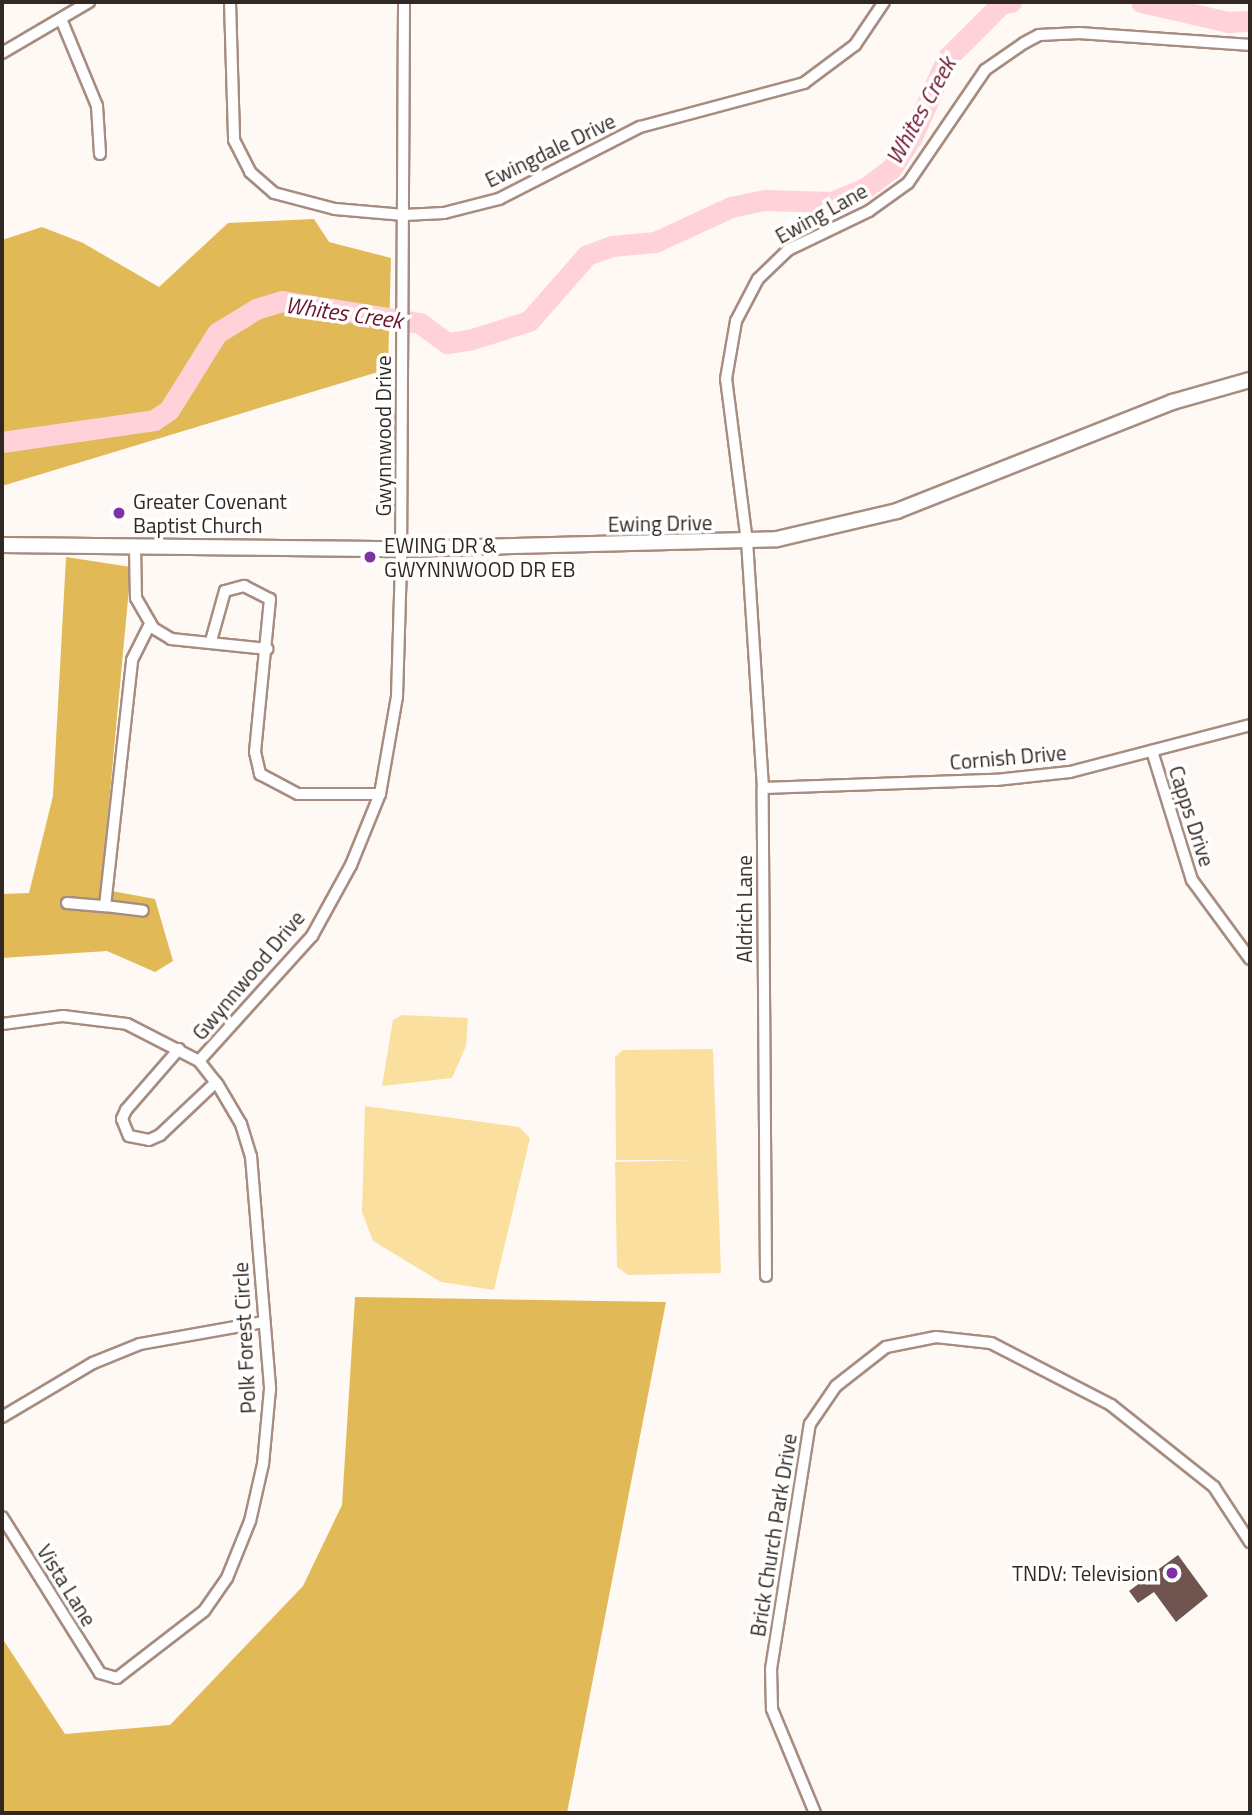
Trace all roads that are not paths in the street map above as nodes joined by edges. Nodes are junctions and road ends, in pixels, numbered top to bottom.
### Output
1 (89, 2) edge
2 (230, 2) edge
3 (404, 2) edge
4 (884, 2) edge
5 (61, 19) junction
6 (1250, 45) edge
7 (2, 53) edge
8 (100, 154) dead end
9 (404, 215) junction
10 (1250, 380) edge
11 (747, 542) junction
12 (2, 545) edge
13 (135, 547) junction
14 (401, 549) junction
15 (150, 624) junction
16 (211, 641) junction
17 (267, 649) junction
18 (1250, 725) edge
19 (1152, 751) junction
20 (763, 788) junction
21 (380, 794) junction
22 (67, 903) dead end
23 (105, 906) junction
24 (143, 911) dead end
25 (1250, 959) edge
26 (2, 1024) edge
27 (179, 1049) junction
28 (199, 1061) junction
29 (216, 1082) junction
30 (766, 1276) dead end
31 (264, 1322) junction
32 (2, 1417) edge
33 (2, 1517) edge
34 (1250, 1542) edge
35 (100, 1673) joint
36 (815, 1813) edge

1 - 5 street
2 - 9 street, Ewingdale Drive
3 - 9 street, Gwynnwood Drive
4 - 9 street, Ewingdale Drive
5 - 7 street
5 - 8 street
6 - 11 street, Ewing Lane
9 - 14 street, Gwynnwood Drive
10 - 11 street, Ewing Drive
11 - 14 street, Ewing Drive
11 - 20 street, Aldrich Lane
12 - 13 street, Ewing Drive
13 - 14 street, Ewing Drive
13 - 15 street
14 - 21 street, Gwynnwood Drive
15 - 16 street
15 - 23 street
16 - 17 street
16 - 17 street
17 - 21 street
18 - 19 street, Cornish Drive
19 - 20 street, Cornish Drive
19 - 25 street, Capps Drive
20 - 30 street, Aldrich Lane
21 - 28 street, Gwynnwood Drive
22 - 23 street
23 - 24 street
26 - 27 street, Polk Forest Circle
27 - 28 street, Polk Forest Circle
27 - 29 street
28 - 29 street, Polk Forest Circle
29 - 31 street, Polk Forest Circle
31 - 32 street
31 - 35 street, Polk Forest Circle
33 - 35 street, Vista Lane
34 - 36 street, Brick Church Park Drive

